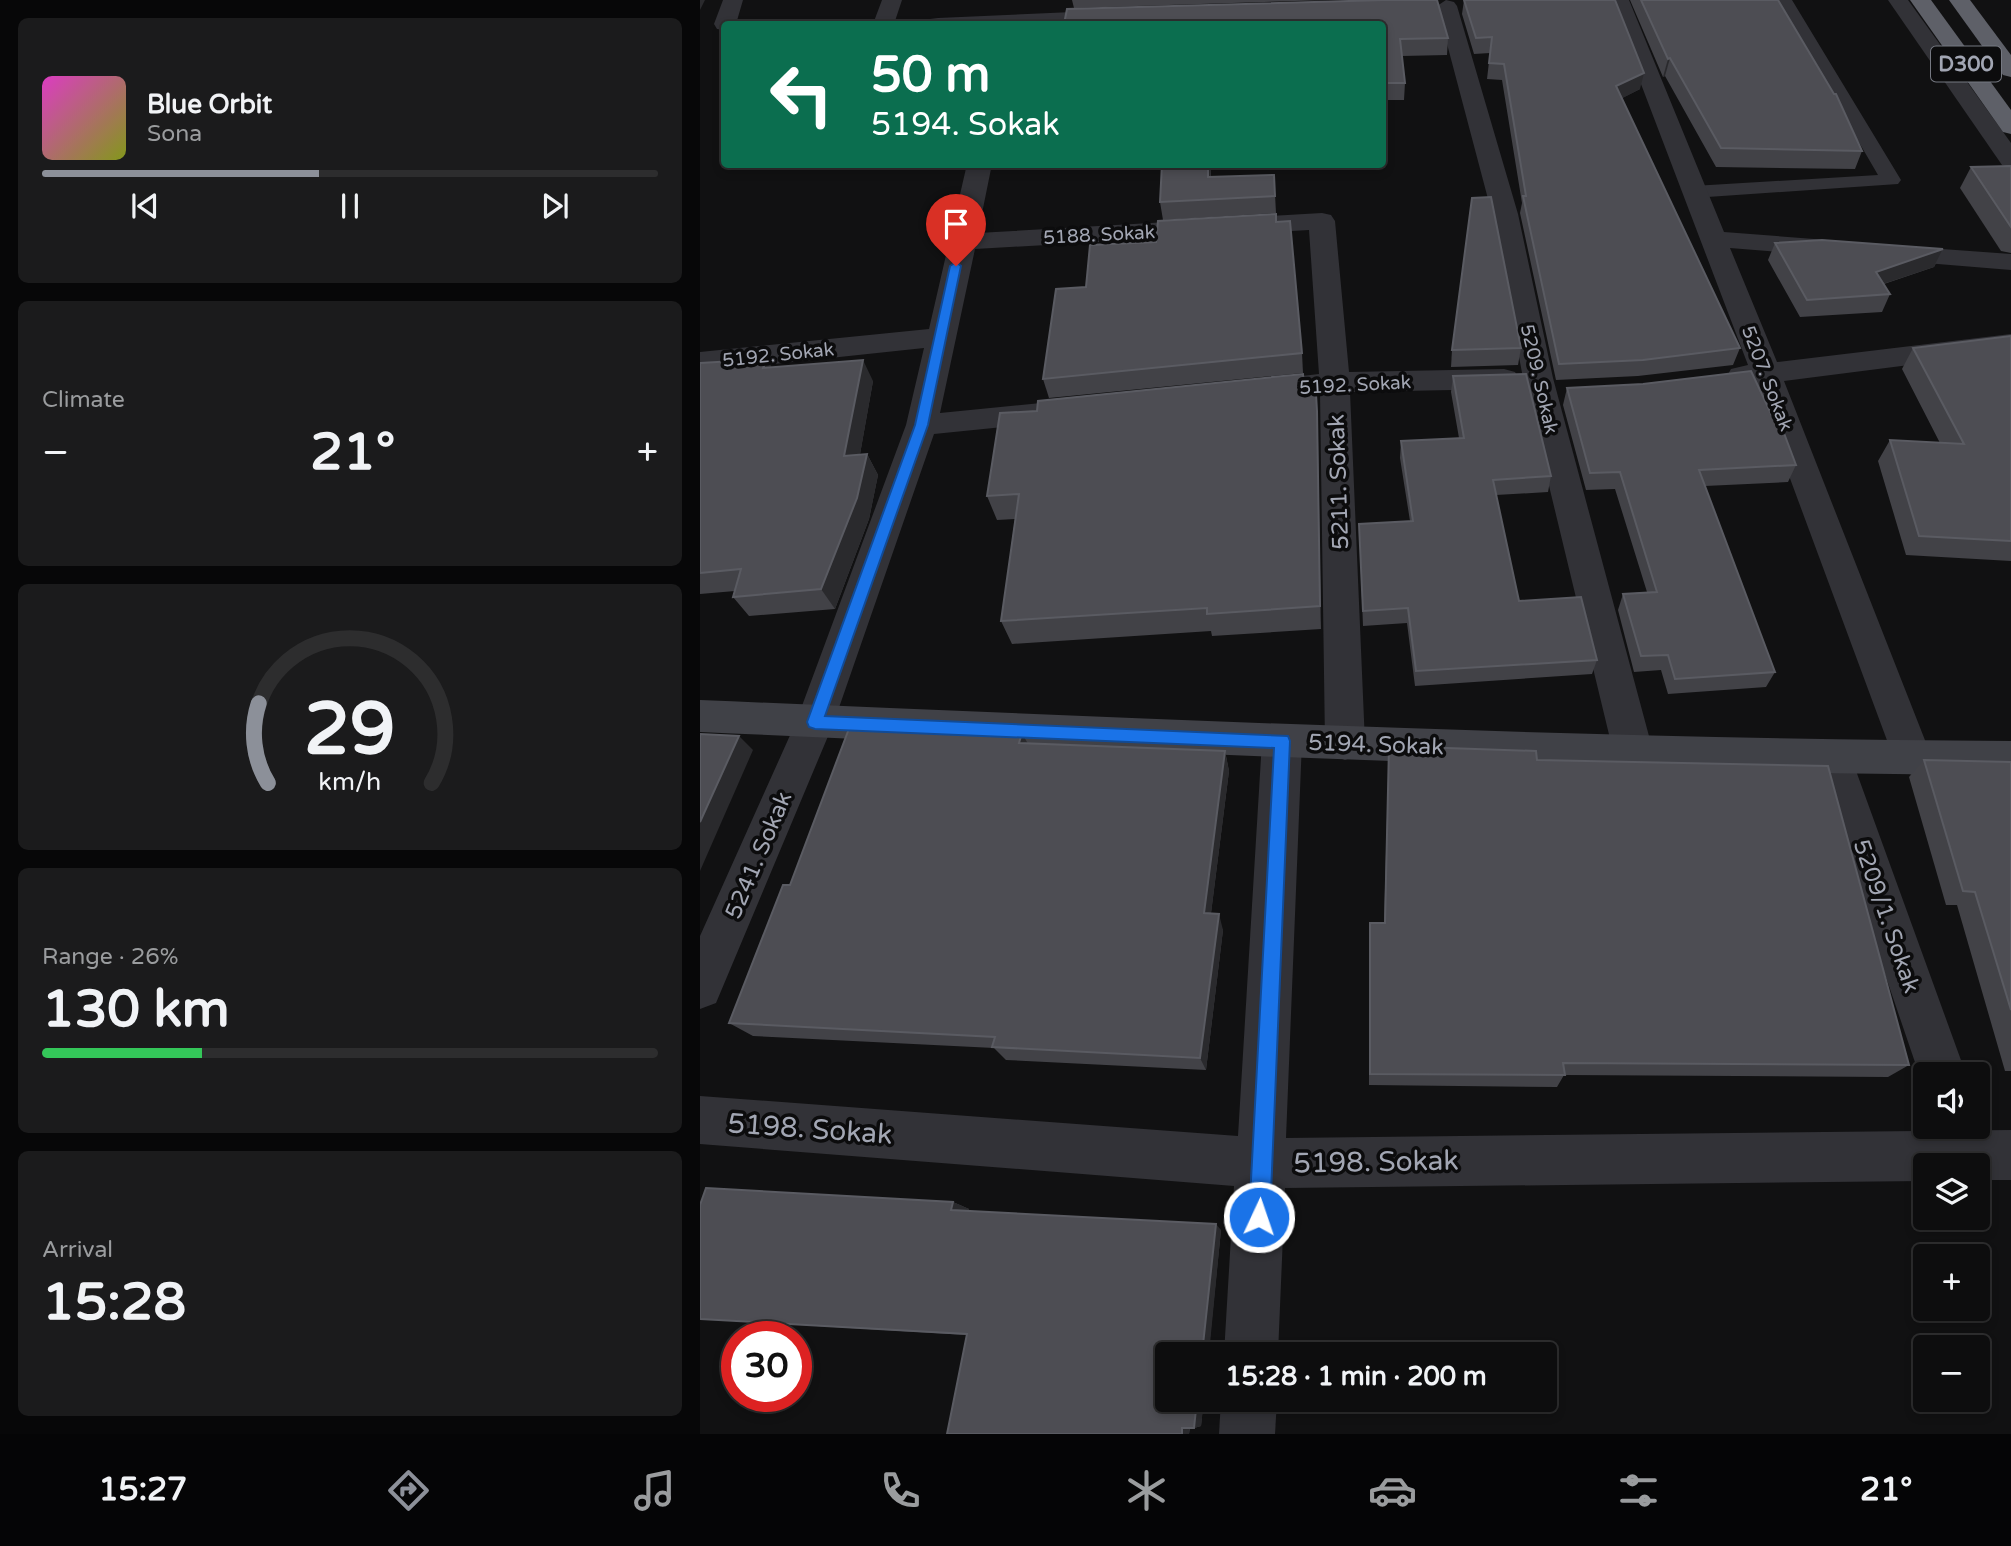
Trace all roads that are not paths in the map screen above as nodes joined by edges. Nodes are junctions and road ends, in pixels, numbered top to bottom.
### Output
1 (733, 0) edge
2 (892, 0) edge
3 (1619, 0) edge
4 (1784, 0) edge
5 (1898, 0) edge
6 (1920, 0) edge
7 (1959, 0) edge
8 (1451, 6) dead end
9 (1018, 15) edge
10 (1142, 16) edge
11 (725, 21) edge
12 (885, 21) edge
13 (965, 21) edge
14 (2011, 70) edge
15 (2011, 127) edge
16 (2011, 160) edge
17 (979, 168) edge
18 (1693, 192) junction
19 (1322, 221) joint
20 (1712, 239) junction
21 (961, 242) junction
22 (2011, 262) edge
23 (940, 337) junction
24 (2011, 343) edge
25 (700, 362) edge
26 (1766, 373) junction
27 (1715, 379) edge
28 (1335, 382) junction
29 (1550, 388) junction
30 (1225, 393) edge
31 (1073, 409) edge
32 (922, 425) junction
33 (700, 716) edge
34 (815, 722) junction
35 (1282, 741) junction
36 (1345, 743) junction
37 (1633, 751) junction
38 (1831, 757) junction
39 (1912, 758) junction
40 (2011, 758) edge
41 (700, 987) edge
42 (1939, 1062) edge
43 (700, 1120) edge
44 (1981, 1145) edge
45 (1262, 1163) junction
46 (1252, 1342) edge
47 (1248, 1412) edge
48 (1247, 1434) edge

1 - 11 street
2 - 12 street
3 - 18 street, 5207. Sokak
4 - 18 lane
5 - 16 street
6 - 15 highway, D300
7 - 14 highway, D300
8 - 29 street, 5209. Sokak
9 - 10 street
9 - 13 street
17 - 21 street, 5241. Sokak
18 - 20 street, 5207. Sokak
19 - 21 street, 5188. Sokak
19 - 28 street, 5211. Sokak
20 - 22 street
20 - 26 street, 5207. Sokak
21 - 23 street, 5241. Sokak
23 - 25 street, 5192. Sokak
23 - 32 street, 5241. Sokak
24 - 26 street
26 - 27 street
26 - 39 street, 5207. Sokak
28 - 29 street, 5192. Sokak
28 - 30 street, 5192. Sokak
28 - 36 street, 5211. Sokak
29 - 37 street, 5209. Sokak
31 - 32 street
32 - 34 street, 5241. Sokak
33 - 34 street, 5194. Sokak
34 - 35 street, 5194. Sokak
34 - 41 street, 5241. Sokak
35 - 36 street, 5194. Sokak
35 - 45 street
36 - 37 street, 5194. Sokak
37 - 38 street, 5194. Sokak
38 - 39 street, 5194. Sokak
38 - 42 street, 5209/1. Sokak
39 - 40 street, 5194. Sokak
43 - 45 street, 5198. Sokak
44 - 45 street, 5198. Sokak
45 - 46 street
47 - 48 street

